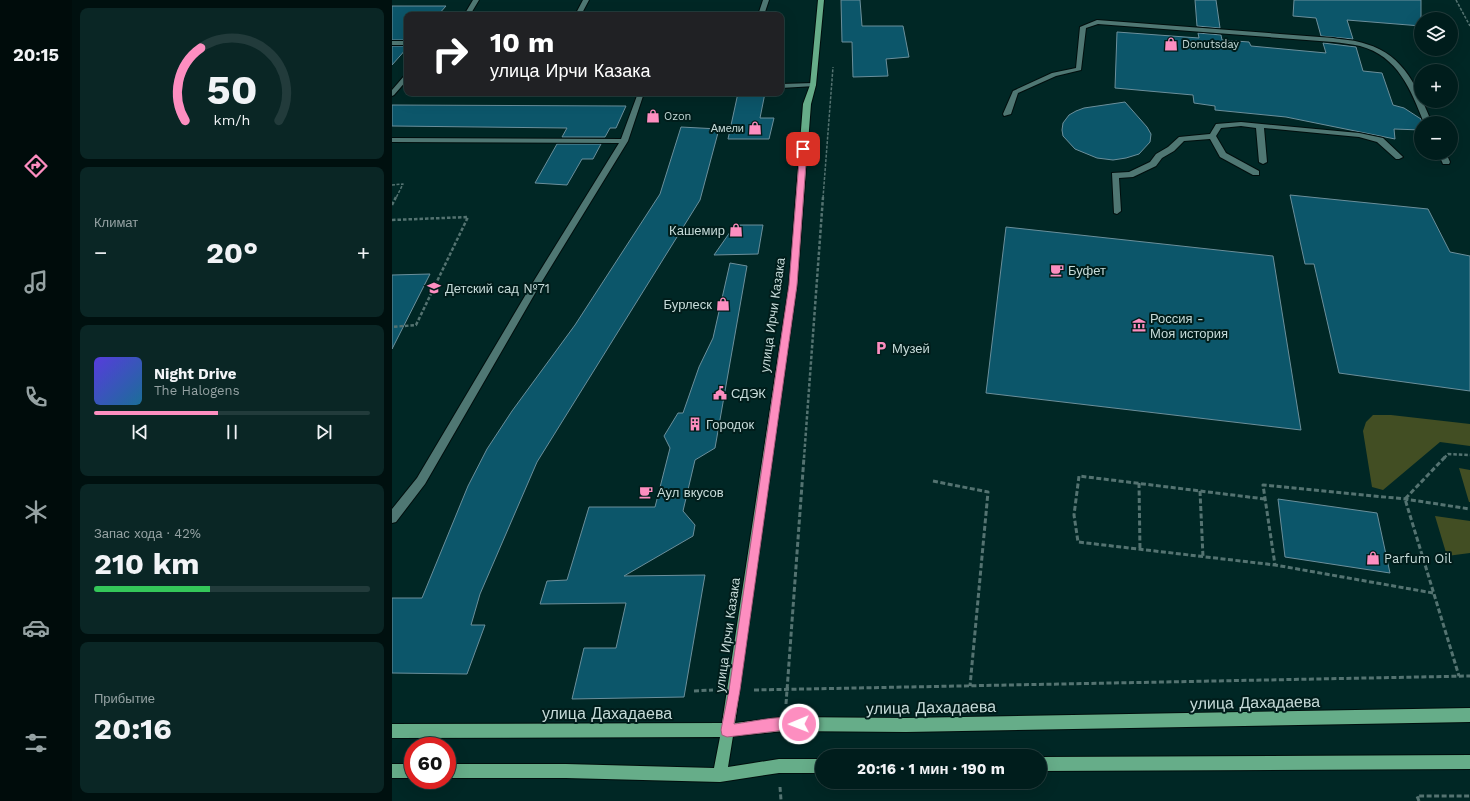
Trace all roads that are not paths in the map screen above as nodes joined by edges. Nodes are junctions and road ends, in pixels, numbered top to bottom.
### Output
1 (476, 0) edge
2 (586, 0) edge
3 (766, 0) edge
4 (821, 0) edge
5 (468, 12) edge
6 (580, 12) edge
7 (762, 12) edge
8 (392, 43) edge
9 (404, 43) edge
10 (404, 80) edge
11 (813, 85) junction
12 (784, 86) edge
13 (392, 94) edge
14 (641, 96) edge
15 (1007, 114) dead end
16 (1425, 116) edge
17 (1260, 126) junction
18 (1212, 136) junction
19 (392, 140) edge
20 (624, 141) junction
21 (1398, 157) dead end
22 (1264, 162) dead end
23 (1256, 173) dead end
24 (1117, 211) dead end
25 (392, 518) edge
26 (1470, 715) edge
27 (727, 730) junction
28 (392, 731) edge
29 (1470, 762) edge
30 (1047, 764) edge
31 (815, 766) edge
32 (392, 771) edge
33 (404, 771) edge
34 (456, 771) edge
35 (720, 775) junction

1 - 5 street
2 - 6 street
3 - 7 street
4 - 11 main road, улица Ирчи Казака
8 - 9 street
10 - 13 street
11 - 12 street
11 - 27 main road, улица Ирчи Казака
14 - 20 street
15 - 16 street
17 - 18 street
17 - 21 street
17 - 22 street
18 - 23 street
18 - 24 street
19 - 20 street
20 - 25 street
26 - 27 main road, улица Дахадаева
27 - 28 main road, улица Дахадаева
27 - 35 main road, улица Ирчи Казака
29 - 30 main road
31 - 35 main road
32 - 33 main road
34 - 35 main road

